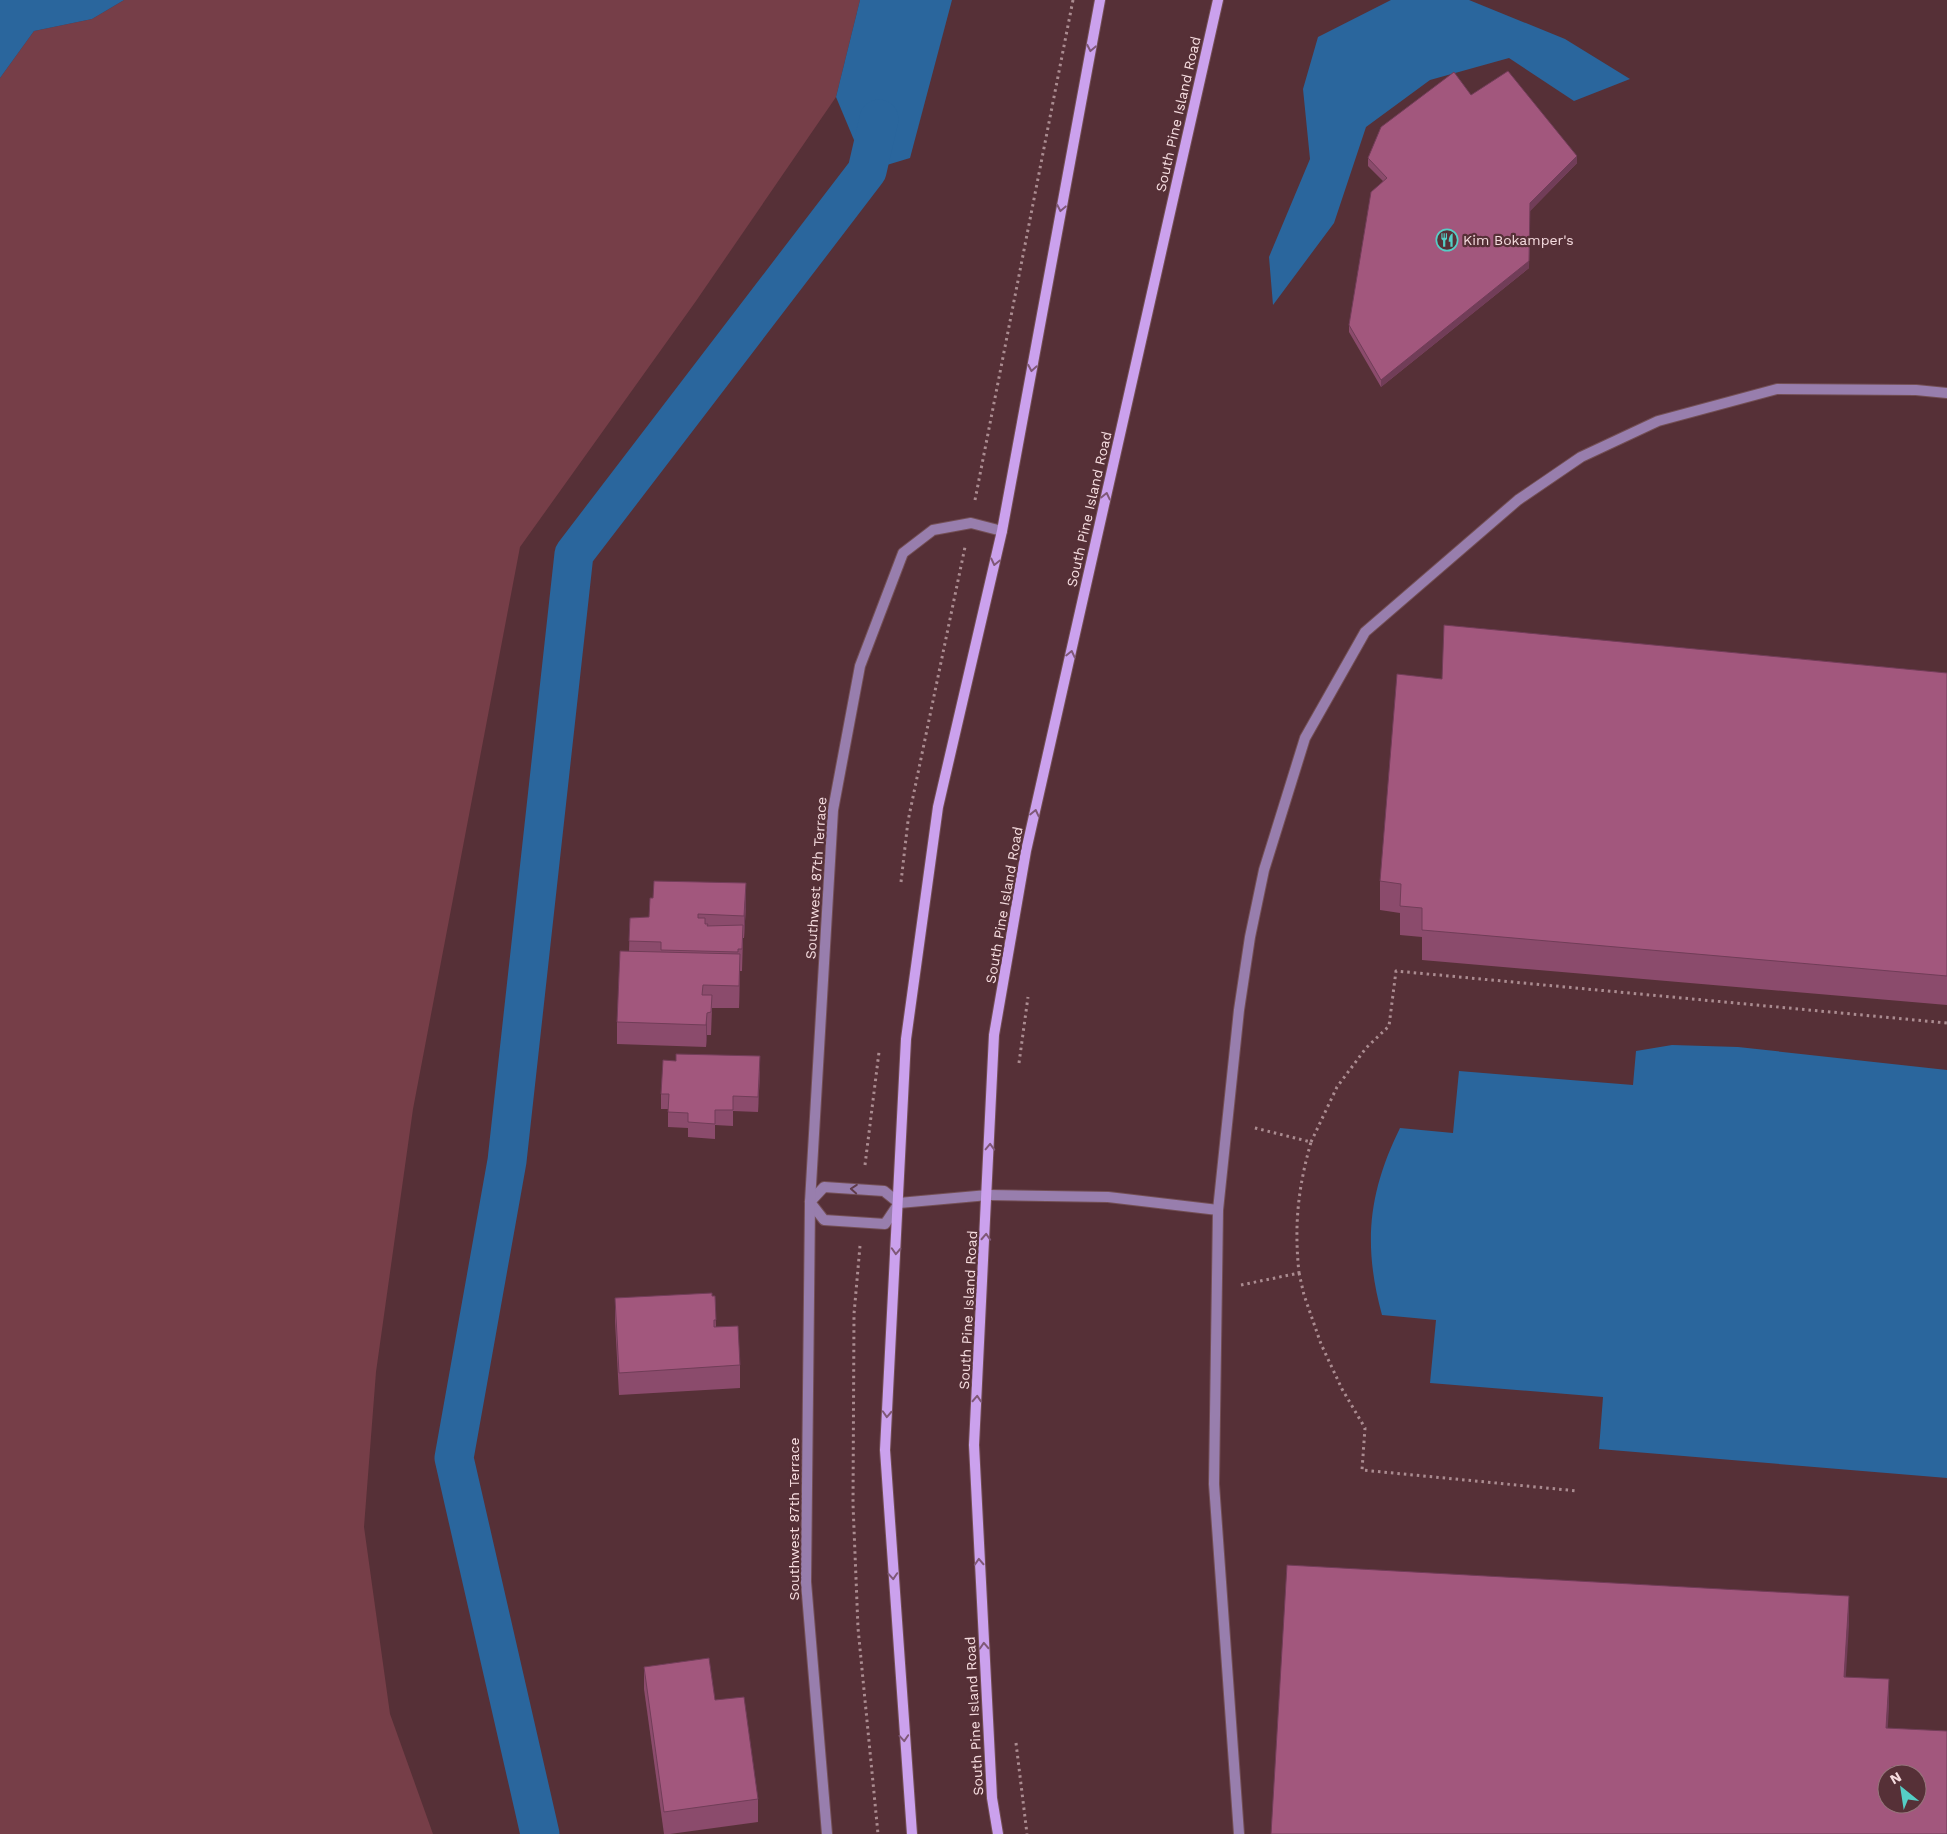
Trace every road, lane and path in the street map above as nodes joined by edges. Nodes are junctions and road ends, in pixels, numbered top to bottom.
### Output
1 (1100, 0) edge
2 (1218, 0) edge
3 (1947, 393) edge
4 (1002, 531) junction
5 (1029, 990) dead end
6 (1947, 1023) edge
7 (1019, 1067) dead end
8 (1248, 1127) dead end
9 (1312, 1142) junction
10 (988, 1195) junction
11 (810, 1202) junction
12 (899, 1203) junction
13 (1218, 1210) junction
14 (1299, 1273) junction
15 (1236, 1286) dead end
16 (1578, 1491) dead end
17 (1015, 1740) dead end
18 (828, 1834) edge
19 (912, 1834) edge
20 (998, 1834) edge
21 (1027, 1834) edge
22 (1239, 1834) edge

1 -> 4 main road
10 -> 2 main road, South Pine Island Road
3 - 13 street
4 - 11 street, Southwest 87th Terrace
4 -> 12 main road
5 - 7 path
6 - 9 path
8 - 9 path
9 - 14 path
10 - 12 street
10 - 13 street
20 -> 10 main road, South Pine Island Road
12 -> 11 street
11 - 12 street
11 - 18 street, Southwest 87th Terrace
12 -> 19 main road
13 - 22 street
14 - 15 path
14 - 16 path
17 - 21 path

